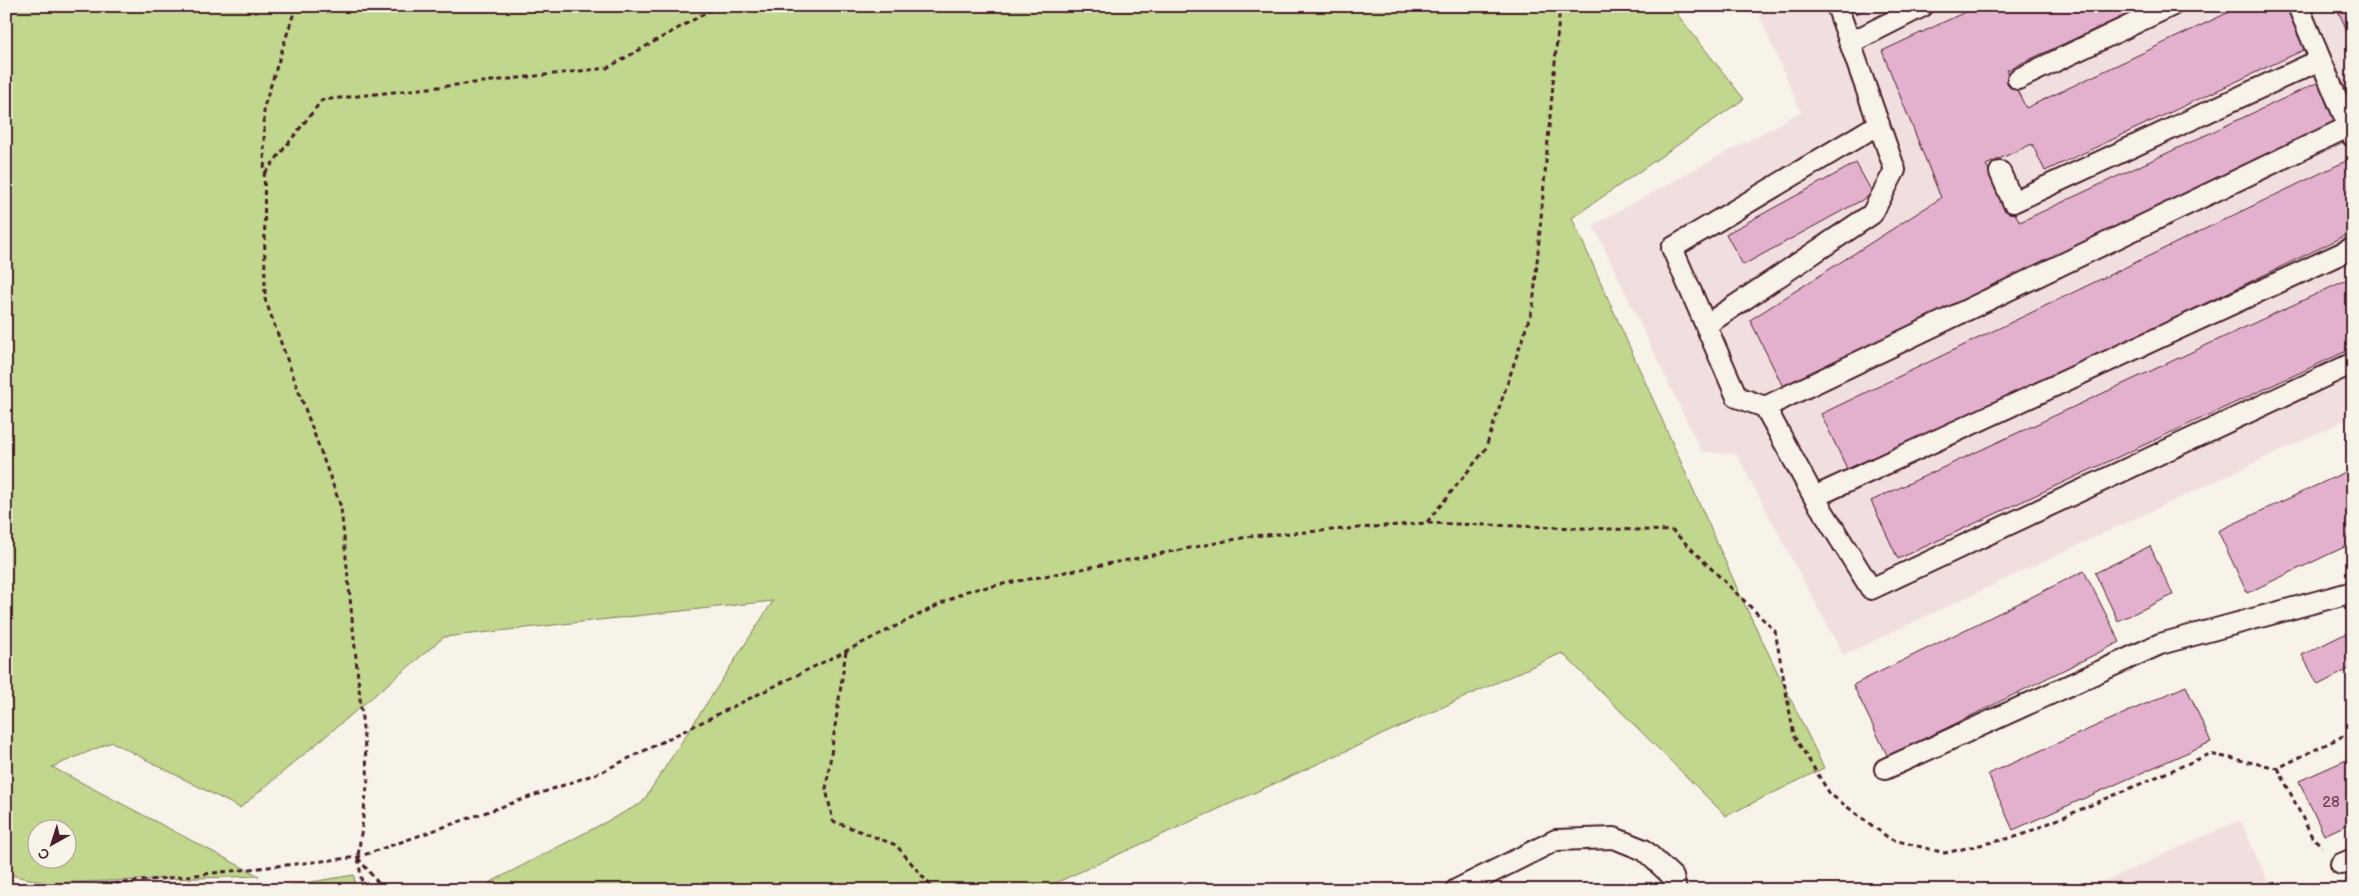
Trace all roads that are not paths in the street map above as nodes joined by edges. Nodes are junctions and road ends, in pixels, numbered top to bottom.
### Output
1 (1837, 6) edge
2 (1923, 6) edge
3 (2170, 6) edge
4 (2298, 6) edge
5 (1850, 43) junction
6 (2320, 60) junction
7 (2018, 79) dead end
8 (1879, 124) junction
9 (2350, 132) edge
10 (2000, 172) dead end
11 (2353, 248) edge
12 (1706, 325) junction
13 (2353, 363) edge
14 (1765, 407) junction
15 (1814, 497) junction
16 (2353, 592) edge
17 (1885, 769) dead end
18 (1456, 890) edge
19 (1676, 890) edge

1 - 5 lane
2 - 5 lane
3 - 7 lane
4 - 6 lane
5 - 8 lane
6 - 9 lane
6 - 10 lane
8 - 12 lane
8 - 12 lane
9 - 14 lane
11 - 15 lane
12 - 14 lane
13 - 15 lane
14 - 15 lane
16 - 17 lane
18 - 19 lane

